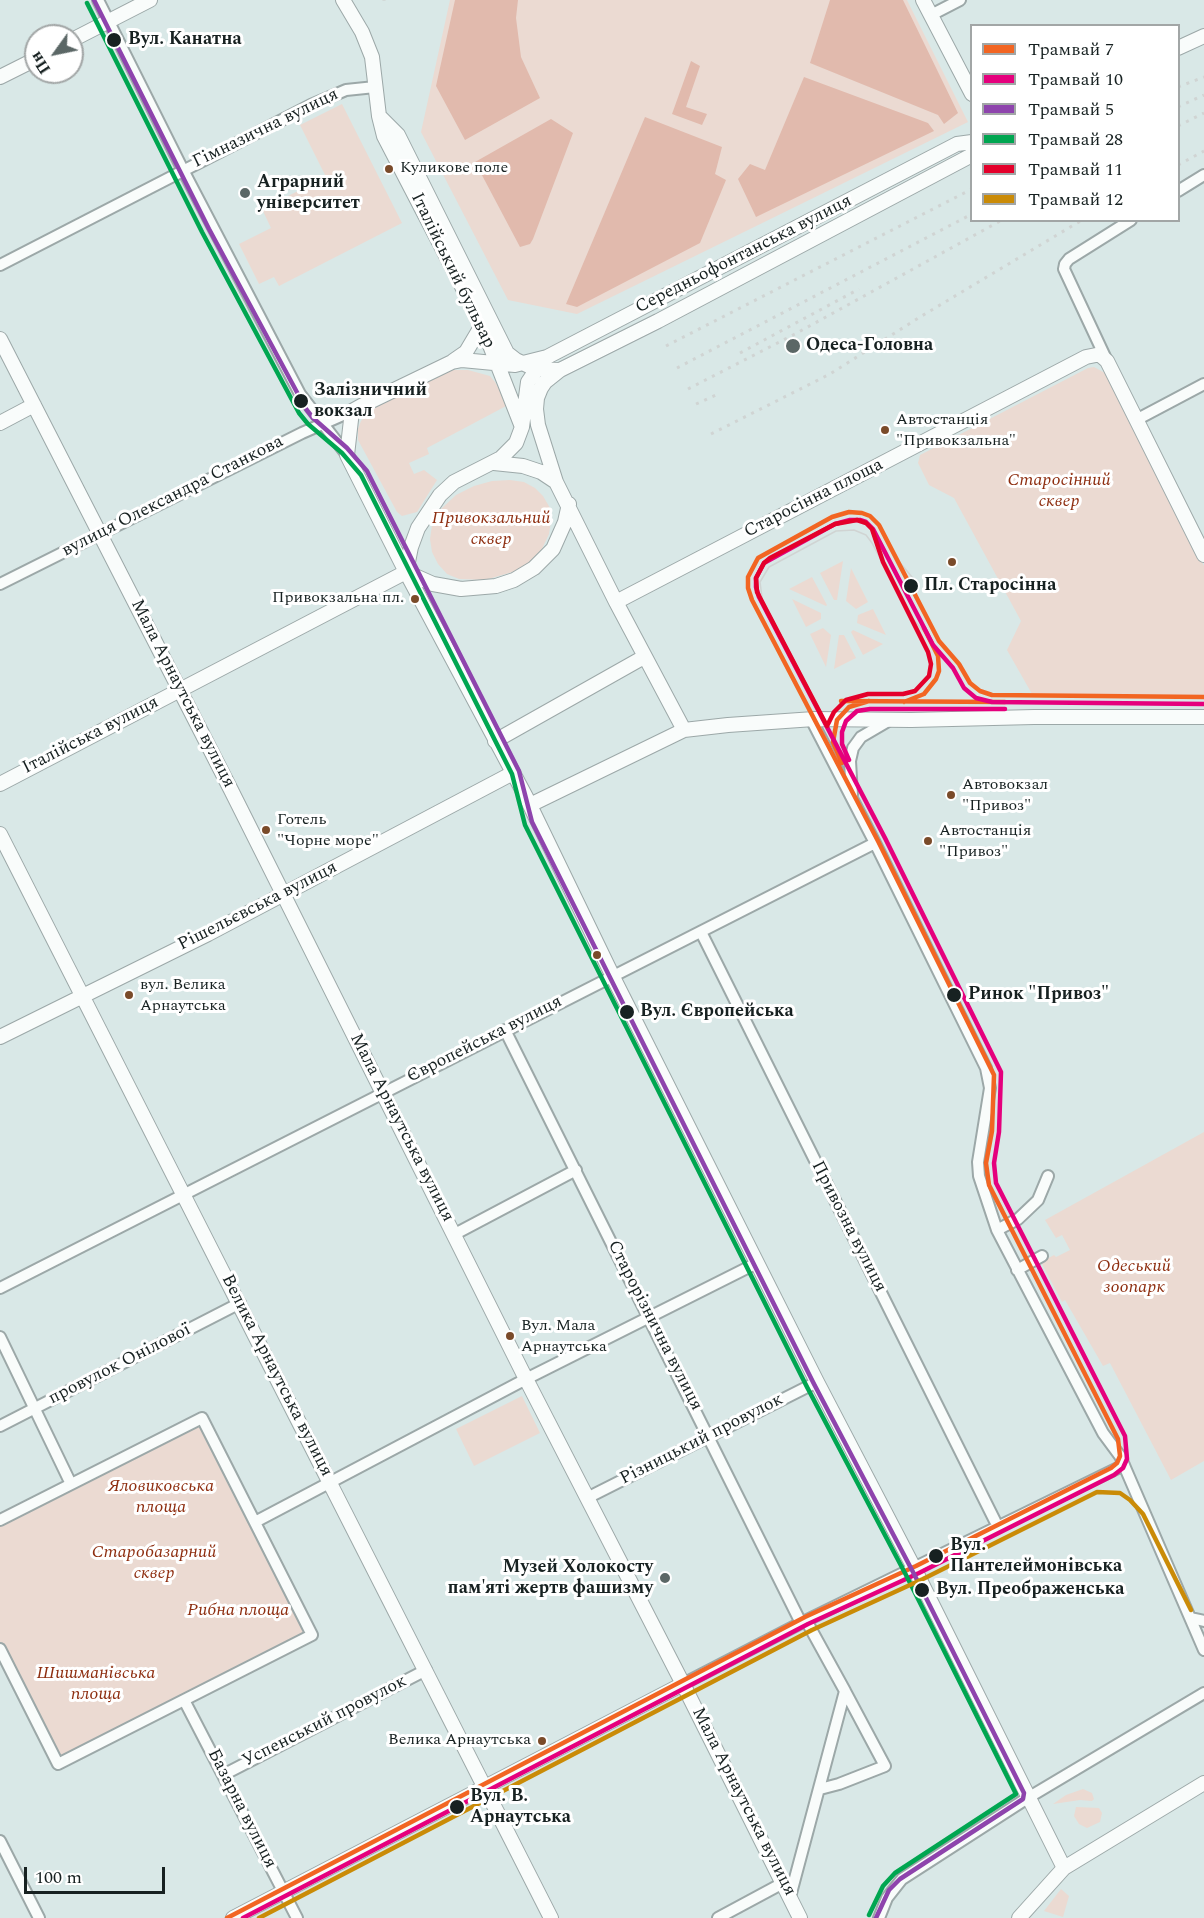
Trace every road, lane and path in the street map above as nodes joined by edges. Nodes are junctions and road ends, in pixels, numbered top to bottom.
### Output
1 (98, 0) edge
2 (150, 0) edge
3 (343, 0) edge
4 (923, 0) edge
5 (960, 0) edge
6 (931, 15) junction
7 (109, 21) junction
8 (84, 34) edge
9 (1204, 36) edge
10 (1180, 48) edge
11 (24, 62) edge
12 (0, 77) edge
13 (375, 87) junction
14 (970, 90) edge
15 (970, 142) edge
16 (970, 156) edge
17 (183, 170) junction
18 (1204, 176) edge
19 (1180, 190) edge
20 (1128, 222) edge
21 (0, 265) edge
22 (485, 319) junction
23 (0, 339) edge
24 (1107, 361) junction
25 (452, 362) junction
26 (497, 364) junction
27 (524, 366) junction
28 (560, 370) junction
29 (1204, 384) edge
30 (34, 405) junction
31 (352, 411) junction
32 (1136, 420) junction
33 (323, 422) junction
34 (0, 423) edge
35 (522, 426) junction
36 (347, 455) junction
37 (494, 463) junction
38 (556, 482) junction
39 (568, 504) junction
40 (100, 534) junction
41 (1200, 537) edge
42 (1204, 555) edge
43 (406, 572) junction
44 (0, 584) edge
45 (616, 602) junction
46 (644, 657) junction
47 (180, 690) junction
48 (1204, 717) edge
49 (811, 719) junction
50 (890, 720) junction
51 (684, 730) junction
52 (495, 741) junction
53 (513, 773) junction
54 (0, 784) edge
55 (852, 798) junction
56 (530, 805) junction
57 (0, 834) edge
58 (875, 843) junction
59 (284, 894) junction
60 (701, 932) junction
61 (612, 976) junction
62 (82, 996) junction
63 (505, 1030) junction
64 (0, 1037) edge
65 (383, 1093) junction
66 (576, 1170) junction
67 (1048, 1176) dead end
68 (183, 1195) junction
69 (1000, 1229) junction
70 (455, 1234) junction
71 (1042, 1257) dead end
72 (757, 1263) junction
73 (1020, 1268) junction
74 (0, 1288) edge
75 (240, 1303) junction
76 (650, 1317) junction
77 (0, 1337) edge
78 (526, 1379) junction
79 (817, 1382) junction
80 (35, 1409) junction
81 (0, 1426) edge
82 (709, 1436) junction
83 (1124, 1465) junction
84 (1101, 1476) junction
85 (330, 1481) junction
86 (71, 1484) junction
87 (587, 1498) junction
88 (0, 1520) edge
89 (995, 1521) junction
90 (255, 1522) junction
91 (914, 1568) junction
92 (1191, 1618) junction
93 (1204, 1621) edge
94 (801, 1623) junction
95 (1204, 1650) edge
96 (1, 1653) edge
97 (426, 1670) junction
98 (683, 1684) junction
99 (845, 1690) junction
100 (1204, 1694) edge
101 (184, 1700) junction
102 (223, 1775) junction
103 (1204, 1783) edge
104 (485, 1786) junction
105 (820, 1789) junction
106 (1028, 1797) junction
107 (0, 1841) edge
108 (1064, 1868) junction
109 (783, 1883) junction
110 (1045, 1889) junction
111 (284, 1892) junction
112 (790, 1897) junction
113 (39, 1918) edge
114 (233, 1918) edge
115 (297, 1918) edge
116 (551, 1918) edge
117 (718, 1918) edge
118 (800, 1918) edge
119 (879, 1918) edge
120 (1019, 1918) edge
121 (1032, 1918) edge

1 - 7 street
2 - 7 main road
3 - 13 main road, Італійський бульвар
4 - 6 main road
5 - 6 street
6 - 14 main road
7 - 8 main road
7 - 17 street
9 - 10 main road
11 - 12 main road
13 - 17 street, Гімназична вулиця
13 - 22 main road, Італійський бульвар
15 - 27 main road, Середньофонтанська вулиця
16 - 28 main road, Середньофонтанська вулиця
17 - 21 street, Гімназична вулиця
17 - 33 street
18 - 19 street
20 - 24 street
22 - 25 main road
22 - 26 main road, Італійський бульвар
22 - 27 main road
23 - 30 main road, Мала Арнаутська вулиця
24 - 32 main road
24 - 45 main road, Старосінна площа
25 - 26 main road, вулиця Олександра Станкова
25 - 31 main road, вулиця Олександра Станкова
26 - 27 main road, вулиця Олександра Станкова
26 - 35 main road, Італійський бульвар
27 - 28 main road, вулиця Олександра Станкова
27 - 35 main road
28 - 38 main road
29 - 32 street
30 - 34 main road
30 - 40 main road, Мала Арнаутська вулиця
31 - 33 street, вулиця Олександра Станкова
31 - 36 main road
32 - 41 main road
33 - 36 street
33 - 40 street, вулиця Олександра Станкова
35 - 37 main road
36 - 43 main road
37 - 38 main road
37 - 43 main road
38 - 39 main road
39 - 43 main road
39 - 45 main road
40 - 44 street, вулиця Олександра Станкова
40 - 47 main road, Мала Арнаутська вулиця
41 - 42 main road
43 - 47 main road, Італійська вулиця
43 - 52 main road
45 - 46 main road
46 - 51 main road
46 - 52 main road
47 - 54 main road, Італійська вулиця
47 - 59 main road, Мала Арнаутська вулиця
48 - 50 main road
49 - 50 main road
49 - 51 main road
49 - 55 street
50 - 55 street
51 - 56 main road
52 - 53 main road
53 - 56 main road
53 - 59 main road, Рішельєвська вулиця
55 - 58 street
56 - 61 main road
57 - 62 main road, Велика Арнаутська вулиця
58 - 60 street, Європейська вулиця
58 - 69 street
59 - 62 main road, Рішельєвська вулиця
59 - 65 main road, Мала Арнаутська вулиця
60 - 61 street, Європейська вулиця
60 - 89 street, Привозна вулиця
61 - 63 street, Європейська вулиця
61 - 72 main road
62 - 64 main road, Рішельєвська вулиця
62 - 68 main road, Велика Арнаутська вулиця
63 - 65 street, Європейська вулиця
63 - 66 street, Старорізнична вулиця
65 - 68 street, Європейська вулиця
65 - 70 main road, Мала Арнаутська вулиця
66 - 70 street
66 - 76 street, Старорізнична вулиця
67 - 69 street
68 - 74 street, Європейська вулиця
68 - 75 main road, Велика Арнаутська вулиця
69 - 73 street
70 - 78 main road, Мала Арнаутська вулиця
71 - 73 street
72 - 76 street
72 - 79 main road
73 - 83 street
75 - 80 street, провулок Онілової
75 - 85 main road, Велика Арнаутська вулиця
76 - 78 street
76 - 82 street, Старорізнична вулиця
77 - 80 street
78 - 85 street
78 - 87 main road, Мала Арнаутська вулиця
79 - 82 street, Різницький провулок
79 - 91 main road
80 - 81 street, провулок Онілової
80 - 86 street
82 - 87 street, Різницький провулок
82 - 94 street, Старорізнична вулиця
83 - 84 street
83 - 92 street
84 - 89 street
84 - 91 street
85 - 90 street
85 - 97 main road, Велика Арнаутська вулиця
86 - 88 street
86 - 90 street
87 - 98 main road, Мала Арнаутська вулиця
89 - 91 street
90 - 101 street
91 - 94 street
91 - 106 main road
92 - 93 street
92 - 95 street
94 - 98 street
94 - 99 street, Старорізнична вулиця
96 - 101 street
97 - 102 street, Успенський провулок
97 - 104 main road, Велика Арнаутська вулиця
98 - 104 main road
98 - 109 main road, Мала Арнаутська вулиця
99 - 105 street
99 - 105 street
100 - 106 street
101 - 102 street, Базарна вулиця
102 - 111 street, Базарна вулиця
103 - 108 main road
104 - 111 main road
104 - 116 main road, Велика Арнаутська вулиця
105 - 112 street
106 - 108 main road
106 - 119 street
107 - 113 street
108 - 110 main road
109 - 112 main road, Мала Арнаутська вулиця
109 - 117 street
110 - 120 main road
110 - 121 main road
111 - 114 main road
111 - 115 street, Базарна вулиця
112 - 118 main road, Мала Арнаутська вулиця

